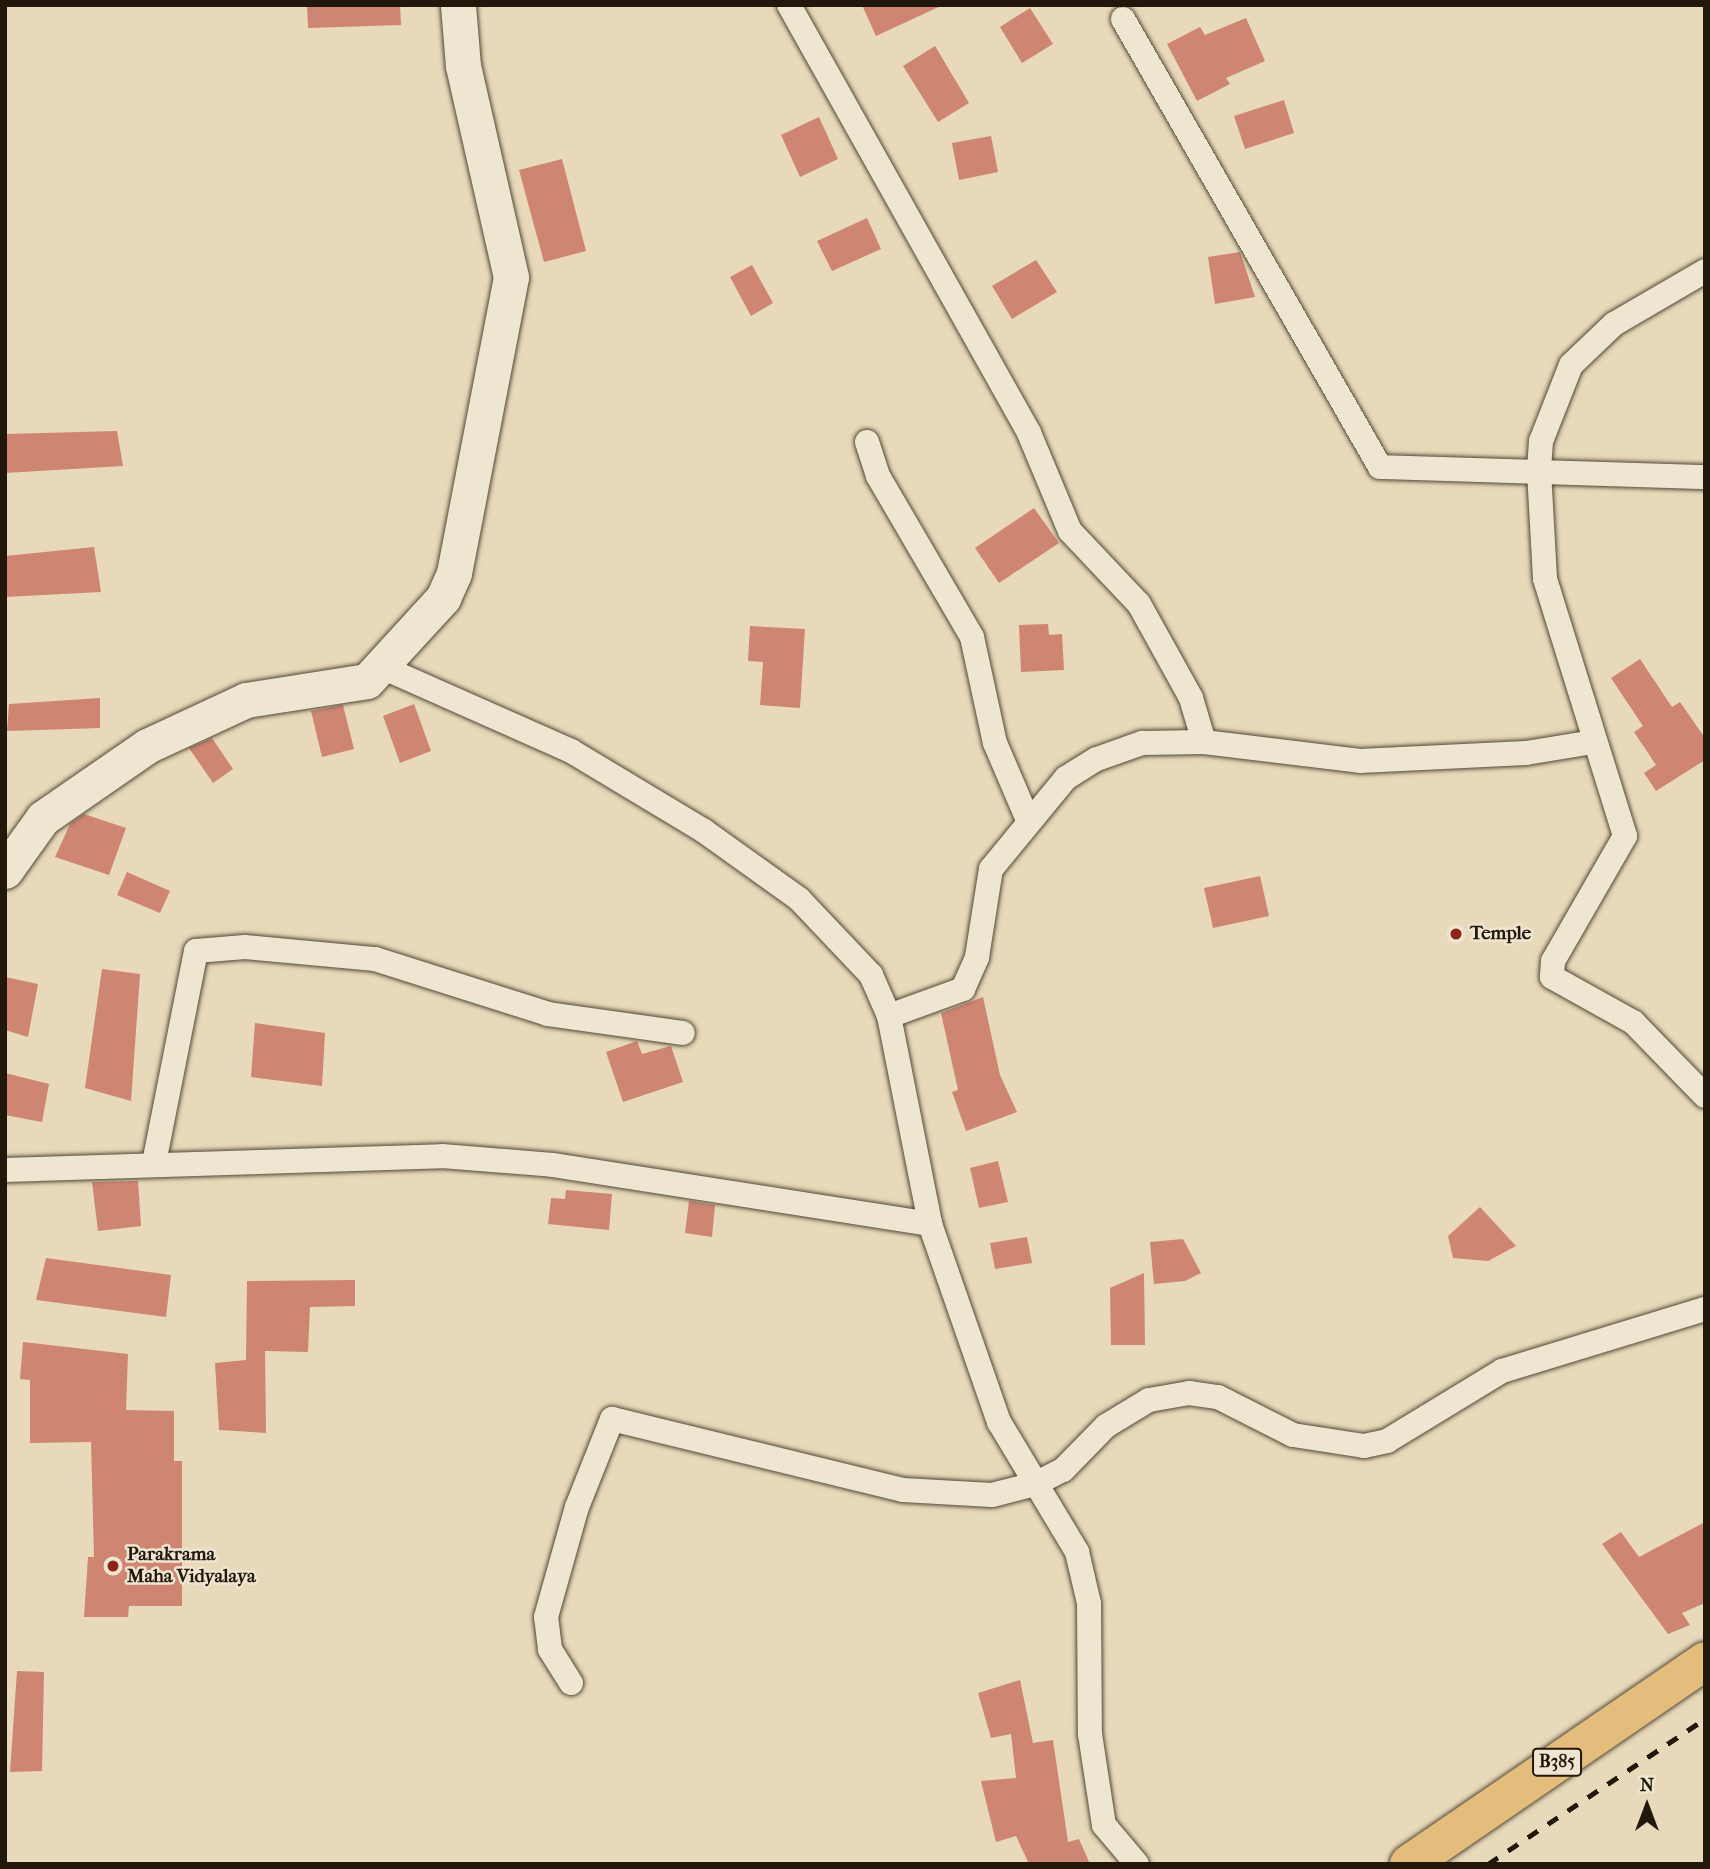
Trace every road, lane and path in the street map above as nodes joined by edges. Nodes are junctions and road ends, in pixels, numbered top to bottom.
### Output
1 (458, 5) edge
2 (789, 5) edge
3 (1123, 19) dead end
4 (1705, 271) edge
5 (867, 442) dead end
6 (1539, 471) junction
7 (1705, 477) edge
8 (384, 668) junction
9 (1204, 742) junction
10 (1593, 742) junction
11 (1028, 820) junction
12 (5, 871) edge
13 (889, 1016) junction
14 (682, 1033) dead end
15 (1705, 1096) edge
16 (154, 1163) junction
17 (5, 1170) edge
18 (930, 1224) junction
19 (1705, 1309) edge
20 (1035, 1484) junction
21 (1705, 1661) edge
22 (571, 1683) dead end
23 (1137, 1864) edge
24 (1409, 1864) edge

1 - 8 street
2 - 9 street
3 - 6 street
4 - 6 street
5 - 11 street
6 - 7 street
6 - 10 street
8 - 12 street
8 - 13 street
9 - 10 street
9 - 11 street
10 - 15 street
11 - 13 street
13 - 18 street
14 - 16 street
16 - 17 street
16 - 18 street
18 - 20 street
19 - 20 street
20 - 22 street
20 - 23 street
21 - 24 main road, B385

